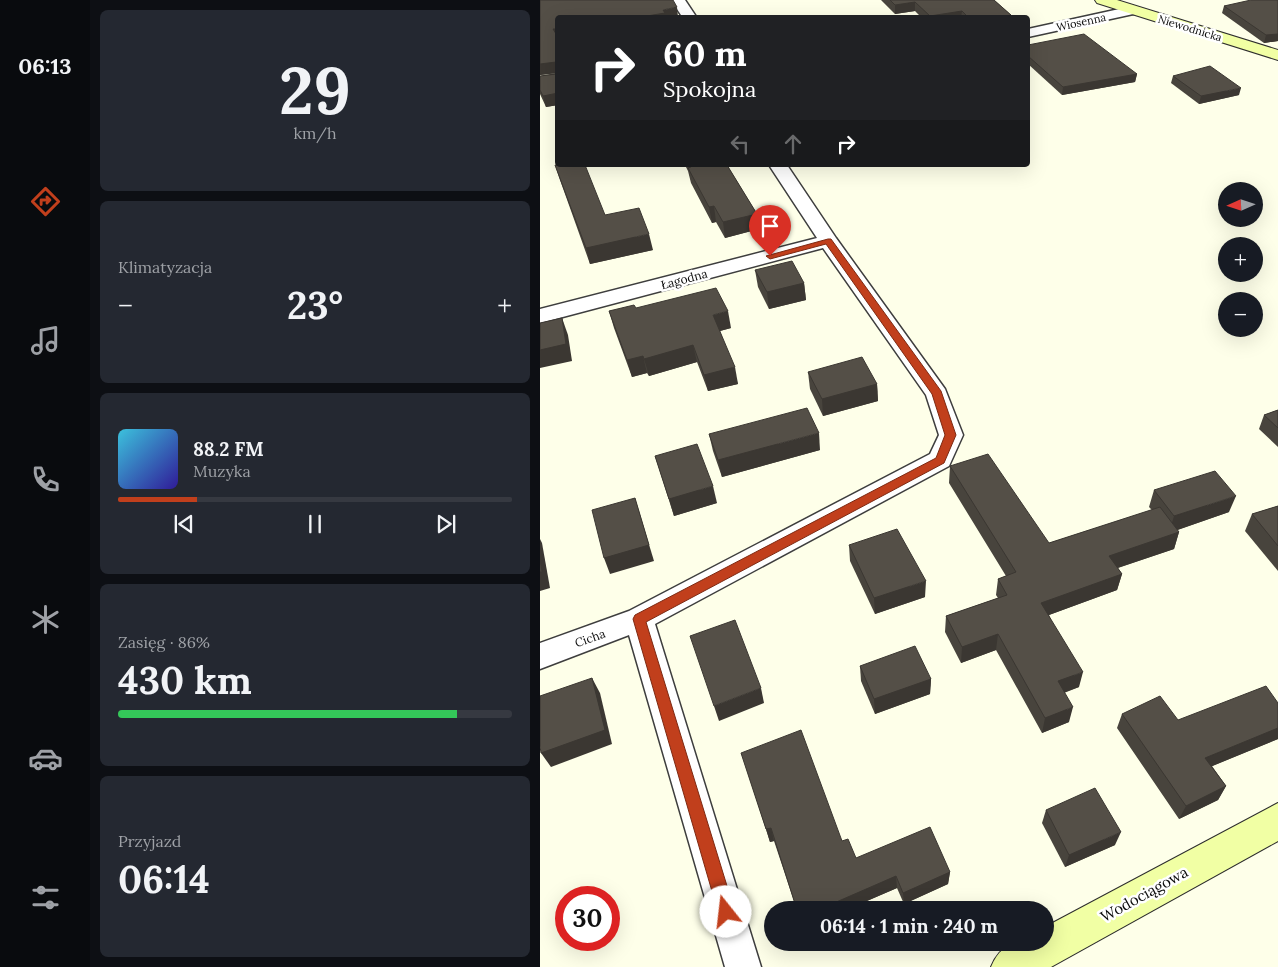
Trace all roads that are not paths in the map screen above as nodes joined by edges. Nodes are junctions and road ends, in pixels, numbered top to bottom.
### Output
1 (678, 0) edge
2 (1102, 0) edge
3 (1133, 10) junction
4 (688, 15) edge
5 (1030, 33) edge
6 (1278, 55) edge
7 (779, 167) edge
8 (828, 241) junction
9 (540, 316) edge
10 (639, 619) junction
11 (540, 656) edge
12 (1278, 821) edge
13 (743, 967) edge
14 (1011, 967) edge

1 - 4 street
2 - 3 street, Niewodnicka
3 - 5 street, Wiosenna
3 - 6 street, Niewodnicka
7 - 8 street, Cicha
8 - 9 street, Łagodna
8 - 10 street, Cicha
10 - 11 street, Cicha
10 - 13 street
12 - 14 street, Wodociągowa

